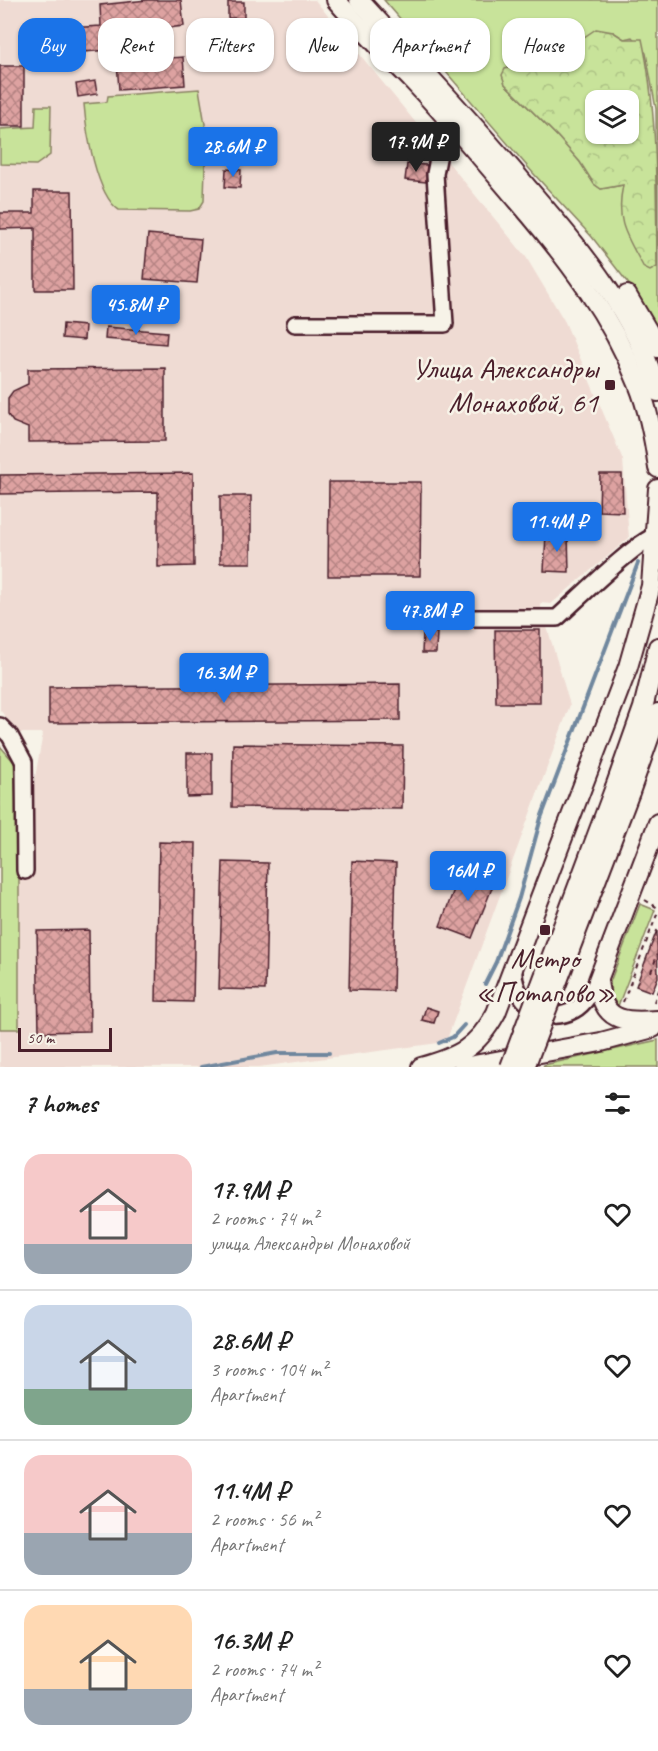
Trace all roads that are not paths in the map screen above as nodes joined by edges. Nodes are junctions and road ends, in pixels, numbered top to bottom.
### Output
1 (336, 0) edge
2 (359, 0) edge
3 (446, 117) junction
4 (566, 232) junction
5 (295, 324) dead end
6 (658, 348) edge
7 (658, 392) edge
8 (658, 468) edge
9 (658, 489) edge
10 (657, 535) edge
11 (457, 618) dead end
12 (658, 647) edge
13 (658, 713) edge
14 (0, 726) edge
15 (623, 790) junction
16 (658, 823) edge
17 (25, 871) dead end
18 (514, 964) junction
19 (598, 981) junction
20 (658, 1020) edge
21 (658, 1026) edge
22 (421, 1067) edge
23 (463, 1067) edge
24 (510, 1067) edge
25 (525, 1067) edge

1 - 3 main road
2 - 4 main road
3 - 5 street
3 - 8 main road
4 - 6 main road
4 - 7 main road
9 - 10 main road
10 - 11 street
10 - 18 main road
12 - 15 main road
13 - 15 main road
14 - 17 street
15 - 24 main road, bridge
15 - 25 main road, bridge
16 - 19 main road
18 - 19 street
18 - 22 main road
19 - 20 main road
21 - 23 main road

